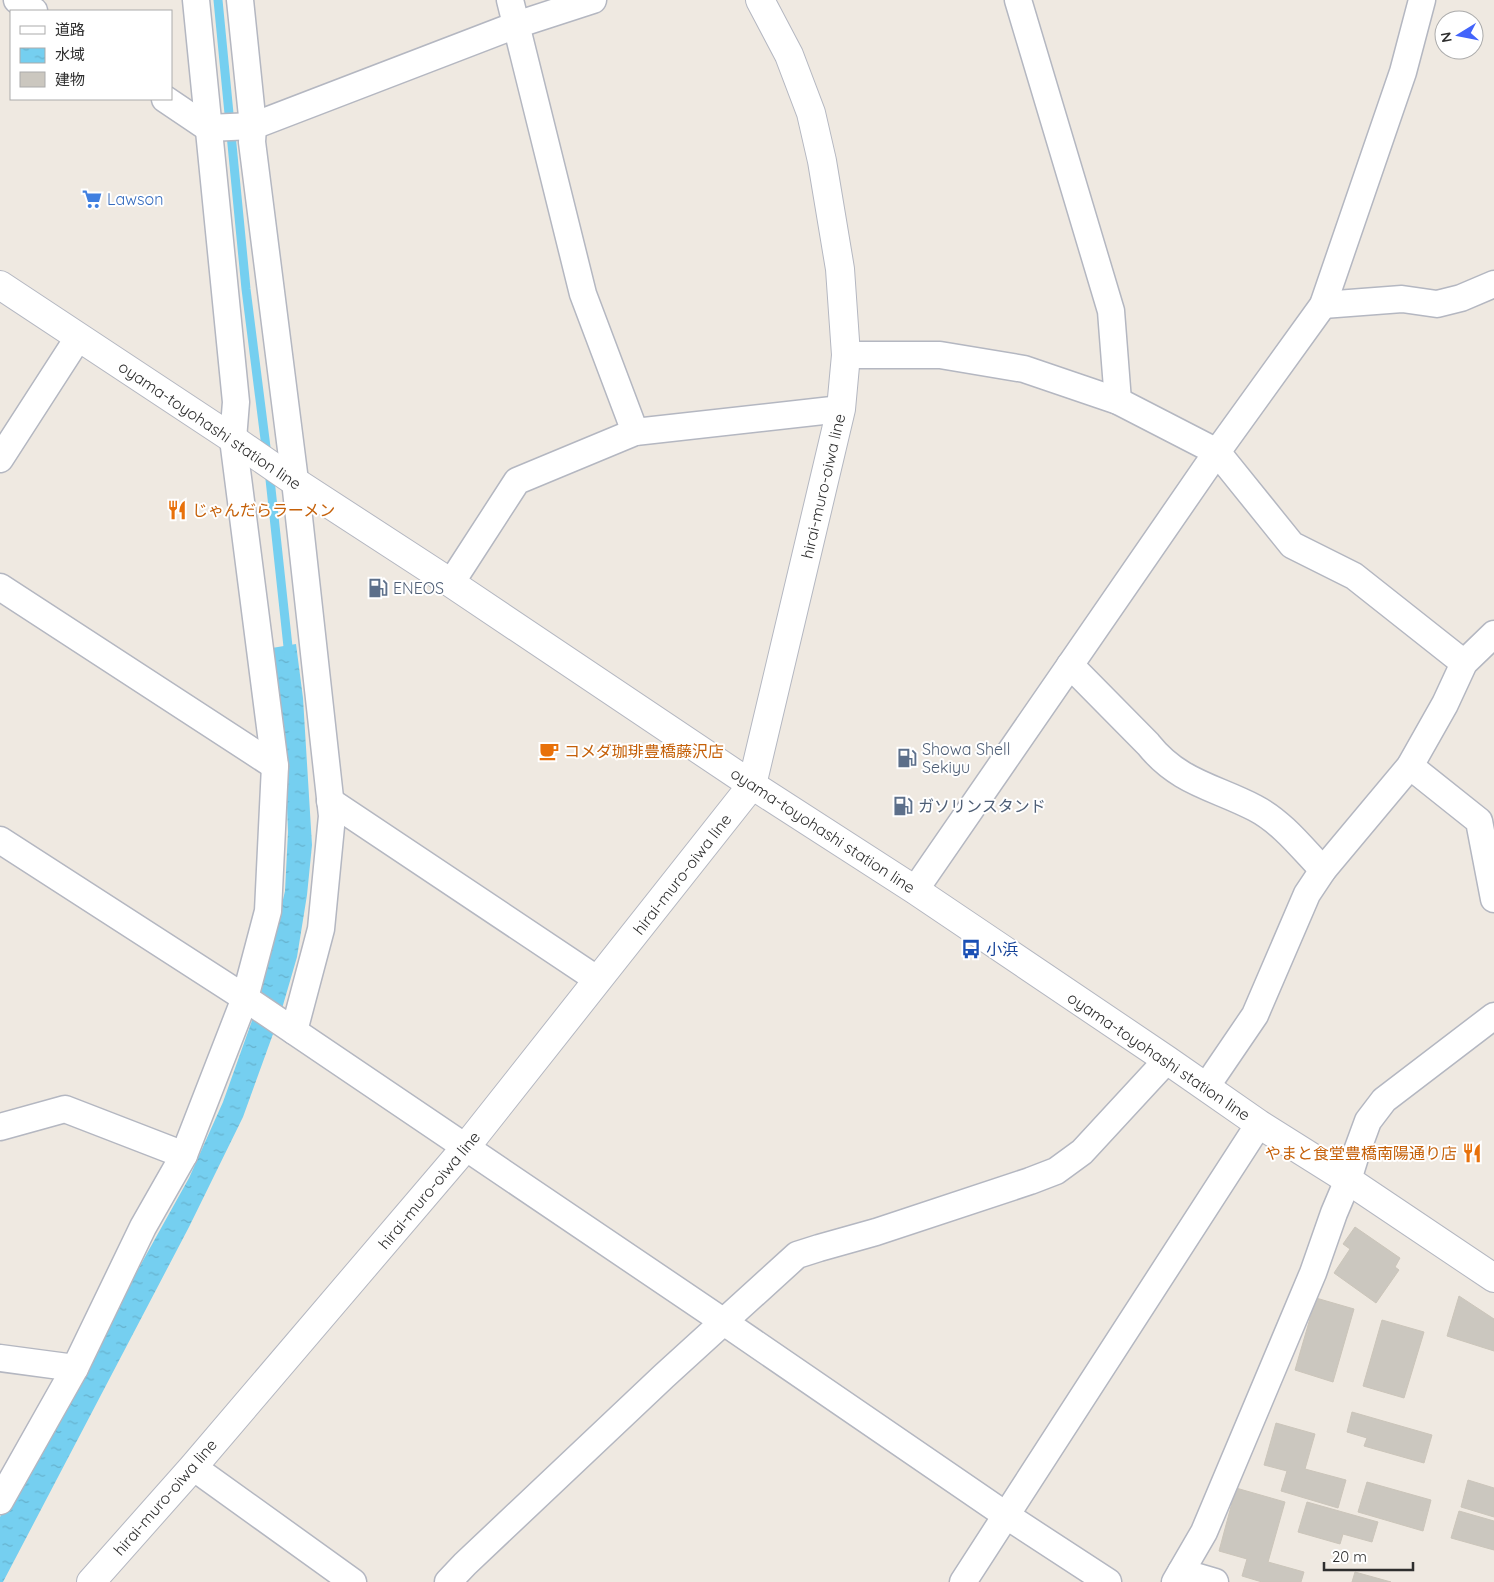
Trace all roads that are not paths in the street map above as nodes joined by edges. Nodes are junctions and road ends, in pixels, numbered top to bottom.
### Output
1 (17, 0) edge
2 (196, 0) edge
3 (240, 0) edge
4 (510, 0) edge
5 (593, 0) edge
6 (760, 0) edge
7 (1018, 0) edge
8 (1422, 0) edge
9 (32, 10) edge
10 (516, 25) junction
11 (166, 100) edge
12 (253, 126) junction
13 (208, 128) junction
14 (1494, 284) edge
15 (0, 285) edge
16 (1323, 305) junction
17 (78, 338) junction
18 (846, 355) junction
19 (1118, 401) junction
20 (841, 410) junction
21 (635, 432) junction
22 (240, 444) junction
23 (1217, 452) junction
24 (0, 458) edge
25 (292, 479) junction
26 (451, 583) junction
27 (0, 587) edge
28 (1494, 634) edge
29 (1464, 663) junction
30 (1070, 665) junction
31 (275, 766) junction
32 (1410, 766) junction
33 (752, 785) junction
34 (330, 802) junction
35 (0, 840) edge
36 (1322, 870) junction
37 (915, 890) junction
38 (1494, 899) edge
39 (598, 980) junction
40 (245, 998) junction
41 (1494, 1016) edge
42 (294, 1031) junction
43 (1167, 1060) junction
44 (1206, 1087) junction
45 (1259, 1124) junction
46 (0, 1127) edge
47 (465, 1148) junction
48 (184, 1155) junction
49 (1348, 1180) junction
50 (1494, 1278) edge
51 (724, 1322) junction
52 (0, 1358) edge
53 (75, 1368) junction
54 (193, 1467) junction
55 (0, 1501) edge
56 (1007, 1516) junction
57 (1178, 1577) edge
58 (91, 1582) edge
59 (353, 1582) edge
60 (448, 1582) edge
61 (963, 1582) edge
62 (1108, 1582) edge
63 (1214, 1582) edge

1 - 9 street
2 - 13 street
3 - 12 street
4 - 10 street
5 - 10 street
6 - 18 main road, hirai-muro-oiwa line
7 - 19 street
8 - 16 street
10 - 12 street
10 - 21 street
11 - 13 street
12 - 13 street
12 - 25 street
13 - 22 street
14 - 16 street
15 - 17 main road, oyama-toyohashi station line
16 - 23 street
17 - 22 main road, oyama-toyohashi station line
17 - 24 street
18 - 19 street
18 - 20 main road, hirai-muro-oiwa line
19 - 23 street
20 - 21 street
20 - 33 main road, hirai-muro-oiwa line
21 - 26 street
22 - 25 main road, oyama-toyohashi station line
22 - 31 street
23 - 29 street
23 - 30 street
25 - 26 main road, oyama-toyohashi station line
25 - 34 street
26 - 33 main road, oyama-toyohashi station line
27 - 31 street
28 - 29 street
29 - 32 street
30 - 36 street
30 - 37 street
31 - 40 street
32 - 36 street
32 - 38 street
33 - 37 main road, oyama-toyohashi station line
33 - 39 main road, hirai-muro-oiwa line
34 - 39 street
34 - 42 street
35 - 40 street
36 - 44 street
37 - 43 main road, oyama-toyohashi station line
39 - 47 main road, hirai-muro-oiwa line
40 - 42 street
40 - 48 street
41 - 49 street
42 - 47 street
43 - 44 main road, oyama-toyohashi station line
43 - 51 street
44 - 45 main road, oyama-toyohashi station line
45 - 49 main road, oyama-toyohashi station line
45 - 56 street
46 - 48 street
47 - 51 street
47 - 54 main road, hirai-muro-oiwa line
48 - 53 street
49 - 50 main road, oyama-toyohashi station line
49 - 57 street
51 - 56 street
51 - 60 street
52 - 53 street
53 - 55 street
54 - 58 main road, hirai-muro-oiwa line
54 - 59 street
56 - 61 street
56 - 62 street
57 - 63 street

